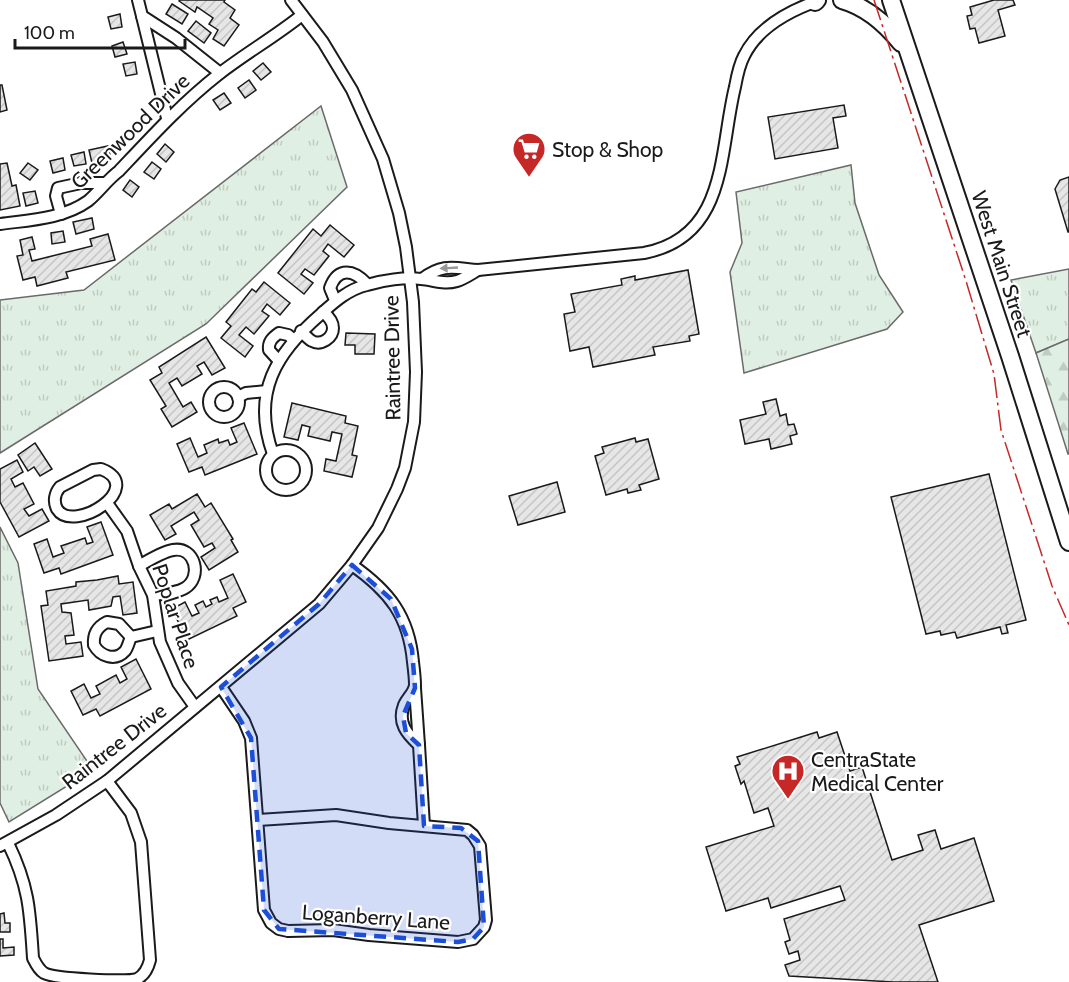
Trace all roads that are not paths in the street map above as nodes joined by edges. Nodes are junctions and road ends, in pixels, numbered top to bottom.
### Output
1 (138, 0) edge
2 (291, 0) edge
3 (842, 0) edge
4 (891, 0) edge
5 (818, 1) edge
6 (302, 15) junction
7 (142, 16) junction
8 (908, 51) junction
9 (220, 73) junction
10 (167, 118) junction
11 (104, 183) junction
12 (61, 214) junction
13 (0, 224) edge
14 (410, 279) junction
15 (367, 284) junction
16 (335, 300) junction
17 (323, 312) junction
18 (297, 335) junction
19 (279, 361) junction
20 (267, 391) junction
21 (238, 397) dead end
22 (273, 454) dead end
23 (107, 503) junction
24 (1069, 542) edge
25 (352, 565) junction
26 (139, 566) junction
27 (153, 595) junction
28 (157, 631) junction
29 (131, 637) dead end
30 (222, 687) junction
31 (195, 707) junction
32 (107, 781) junction
33 (258, 820) junction
34 (424, 826) junction
35 (4, 844) edge

1 - 7 street
2 - 6 street, Raintree Drive
3 - 8 main road
4 - 8 main road, West Main Street
5 - 14 street
6 - 9 street, Greenwood Drive
6 - 14 street, Raintree Drive
7 - 9 street
7 - 10 street
8 - 24 main road, West Main Street
9 - 10 street, Greenwood Drive
10 - 11 street, Greenwood Drive
11 - 12 street, Greenwood Drive
11 - 12 street
12 - 13 street, Greenwood Drive
14 - 15 street
14 - 25 street, Raintree Drive
15 - 16 street
15 - 16 street
16 - 17 street
17 - 18 street
17 - 18 street
18 - 19 street
18 - 19 street
19 - 20 street
20 - 21 street
20 - 22 street
23 - 23 street
23 - 26 street, Poplar Place
25 - 30 street, Raintree Drive
25 - 34 street
26 - 27 street, Poplar Place
26 - 27 street
27 - 28 street, Poplar Place
28 - 29 street
28 - 31 street, Poplar Place
30 - 31 street, Raintree Drive
30 - 33 street, Loganberry Lane
31 - 32 street, Raintree Drive
32 - 35 street, Raintree Drive
32 - 35 street
33 - 34 street, Loganberry Lane
33 - 34 street, Loganberry Lane

